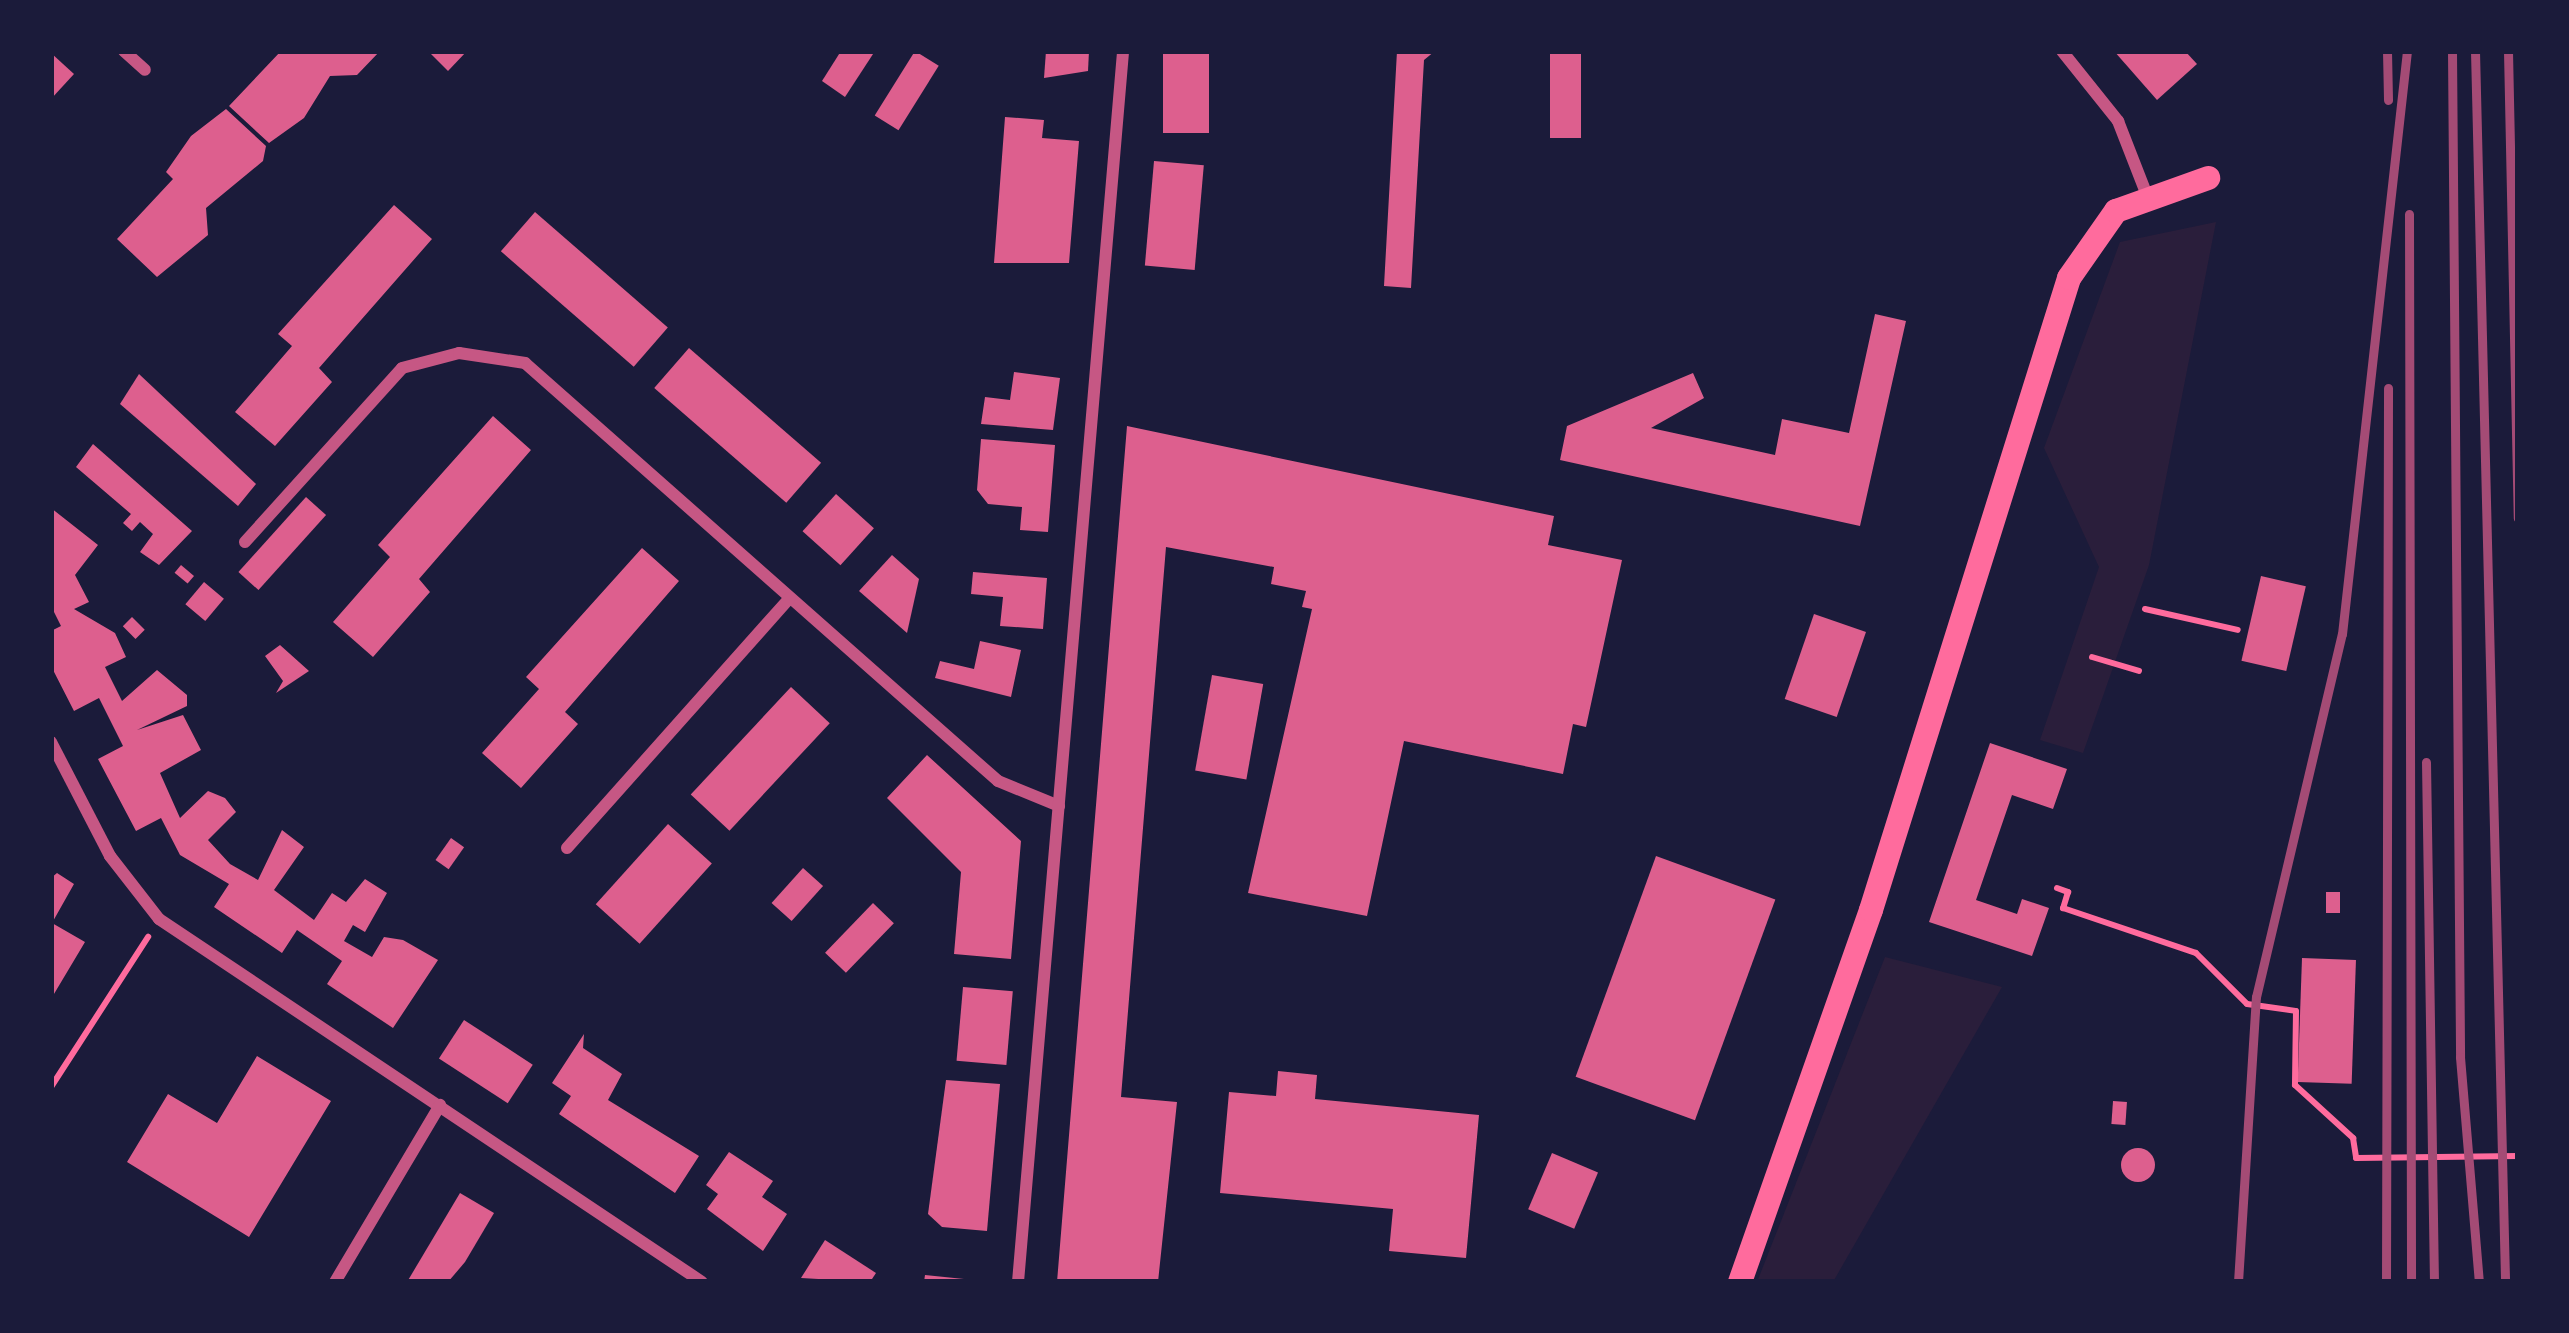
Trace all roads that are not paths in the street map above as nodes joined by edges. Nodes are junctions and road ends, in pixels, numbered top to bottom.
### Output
1 (124, 51) edge
2 (1123, 51) edge
3 (2062, 51) edge
4 (145, 70) dead end
5 (2208, 178) dead end
6 (2146, 193) junction
7 (245, 542) dead end
8 (790, 598) junction
9 (51, 742) edge
10 (1060, 806) junction
11 (567, 848) dead end
12 (440, 1105) junction
13 (334, 1282) edge
14 (702, 1282) edge
15 (1018, 1282) edge
16 (1740, 1282) edge

1 - 4 street
2 - 10 street
3 - 6 street
5 - 6 main road
6 - 16 main road
7 - 8 street
8 - 10 street
8 - 11 street
9 - 12 street
10 - 15 street
12 - 13 street
12 - 14 street

